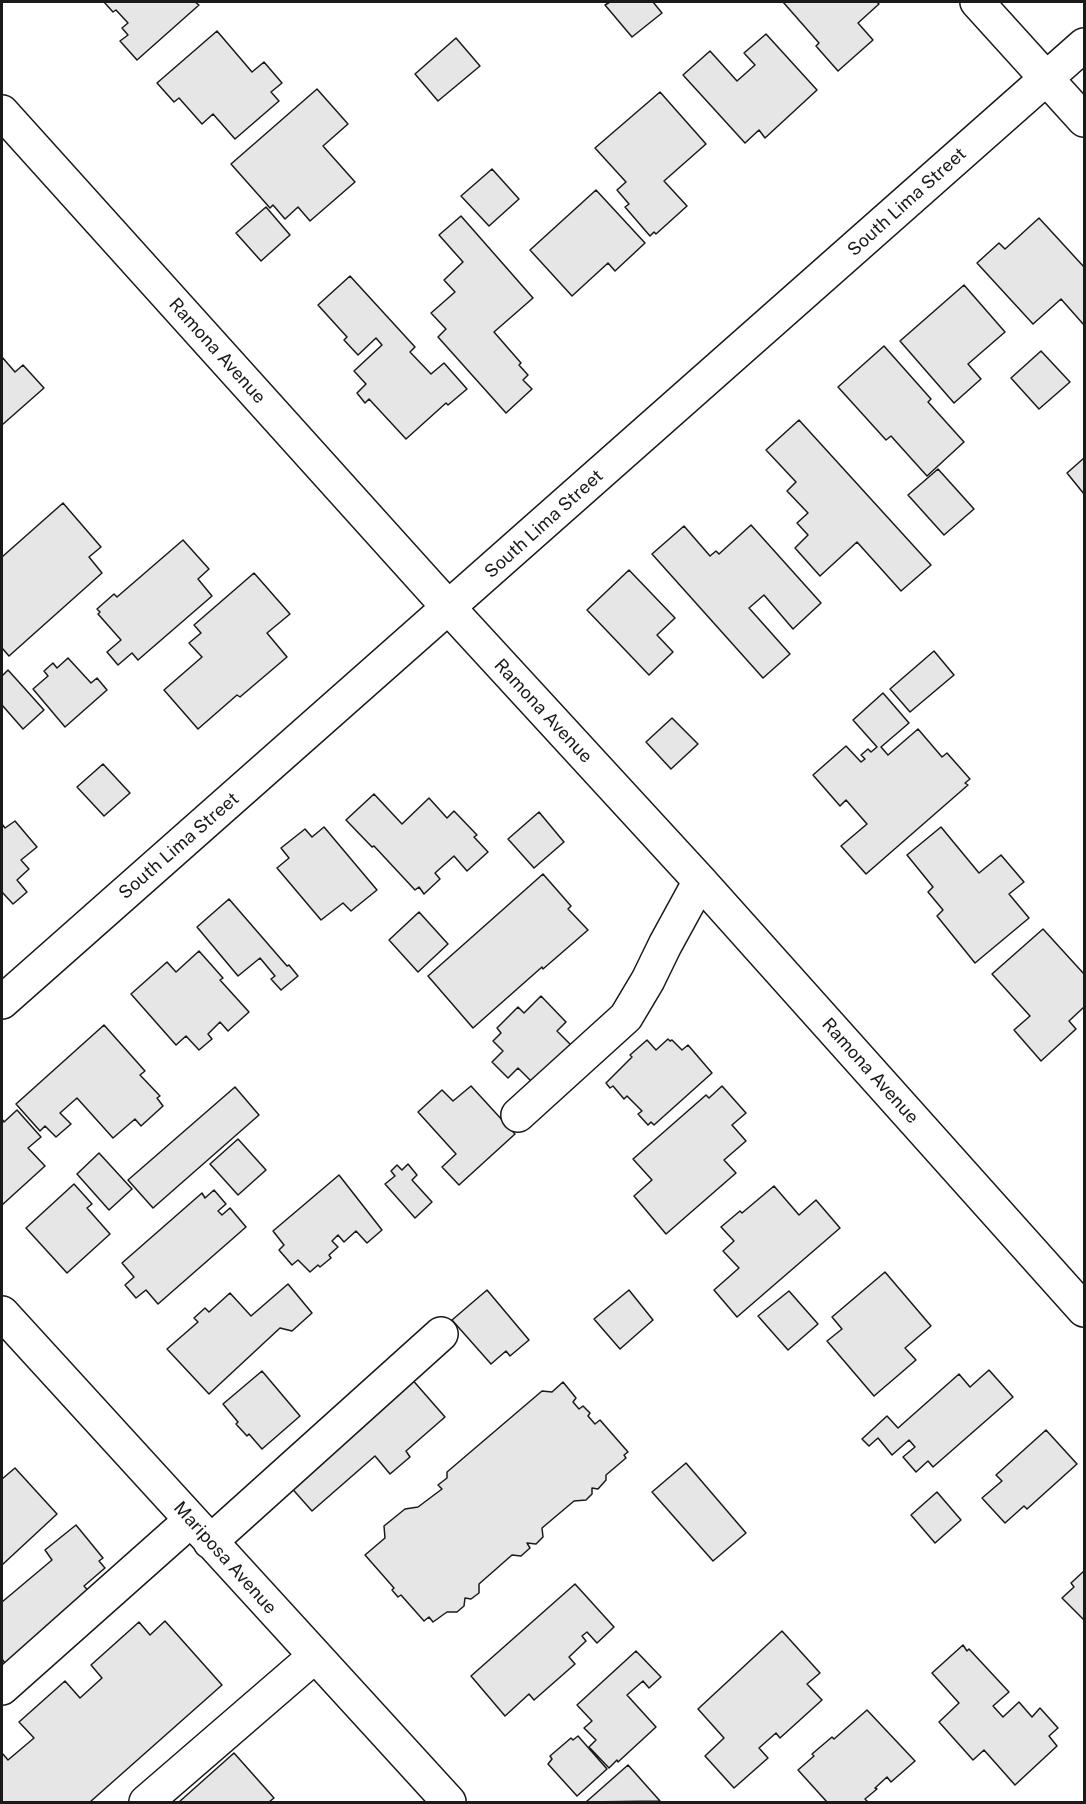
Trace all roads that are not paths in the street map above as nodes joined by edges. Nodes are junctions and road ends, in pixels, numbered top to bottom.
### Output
1 (977, 2) edge
2 (1084, 45) edge
3 (1046, 79) junction
4 (2, 112) edge
5 (1084, 120) edge
6 (449, 608) junction
7 (700, 881) junction
8 (2, 1002) edge
9 (518, 1115) dead end
10 (1084, 1311) edge
11 (2, 1313) edge
12 (441, 1334) dead end
13 (201, 1531) junction
14 (315, 1656) junction
15 (2, 1688) edge
16 (146, 1803) edge
17 (449, 1803) edge

1 - 3 street
2 - 3 street, South Lima Street
3 - 5 street
3 - 6 street, South Lima Street
4 - 6 street, Ramona Avenue
6 - 7 street, Ramona Avenue
6 - 8 street, South Lima Street
7 - 9 street
7 - 10 street, Ramona Avenue
11 - 13 street, Mariposa Avenue
12 - 13 street
13 - 14 street, Mariposa Avenue
13 - 15 street
14 - 16 street
14 - 17 street, Mariposa Avenue

